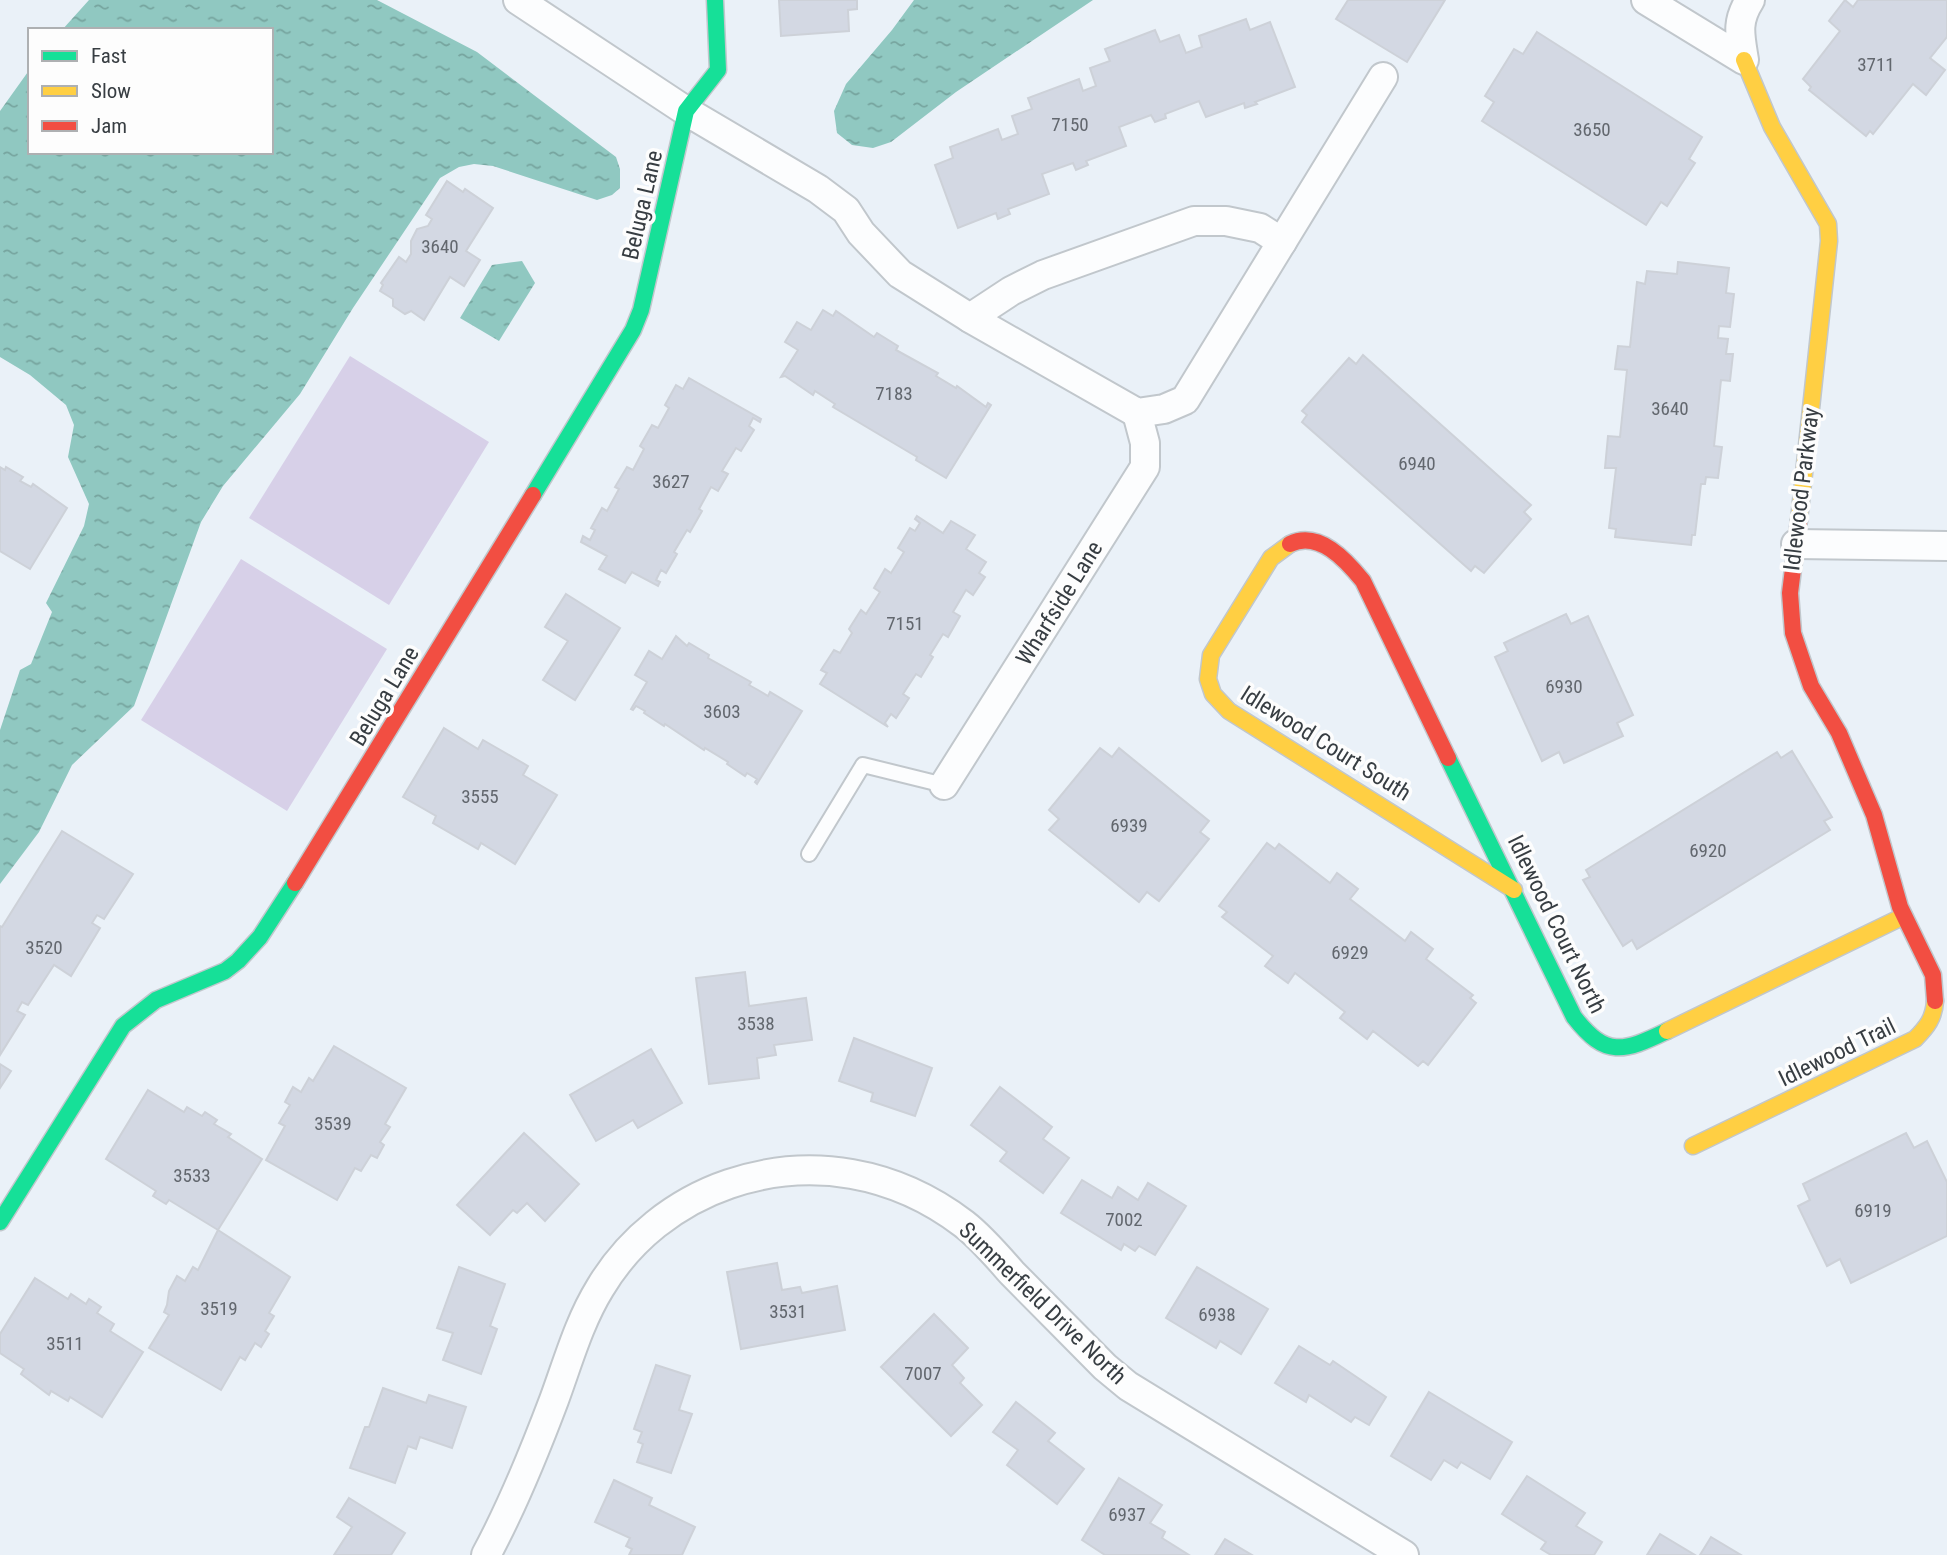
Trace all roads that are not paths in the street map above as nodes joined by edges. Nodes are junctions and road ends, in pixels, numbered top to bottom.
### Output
1 (517, 0) edge
2 (715, 0) edge
3 (1646, 0) edge
4 (1750, 0) edge
5 (1744, 60) junction
6 (1383, 77) dead end
7 (686, 111) junction
8 (1282, 242) junction
9 (970, 318) junction
10 (1138, 413) junction
11 (1796, 544) junction
12 (1947, 546) edge
13 (1406, 669) joint
14 (944, 785) joint
15 (808, 854) dead end
16 (1514, 890) junction
17 (1904, 916) junction
18 (1693, 1146) dead end
19 (0, 1222) edge
20 (486, 1555) edge
21 (1404, 1555) edge

1 - 7 street
2 - 7 street
3 - 5 street
4 - 5 street, Idlewood Parkway
5 - 11 street, Idlewood Parkway
6 - 8 street
7 - 9 street
7 - 19 street, Beluga Lane
8 - 9 street
8 - 10 street
9 - 10 street
10 - 14 street, Wharfside Lane
11 - 12 street
11 - 17 street, Idlewood Parkway
13 - 16 street, Idlewood Court North
13 - 16 street, Idlewood Court South
14 - 15 lane
16 - 17 street, Idlewood Court North
17 - 18 street, Idlewood Trail
20 - 21 street, Summerfield Drive North

